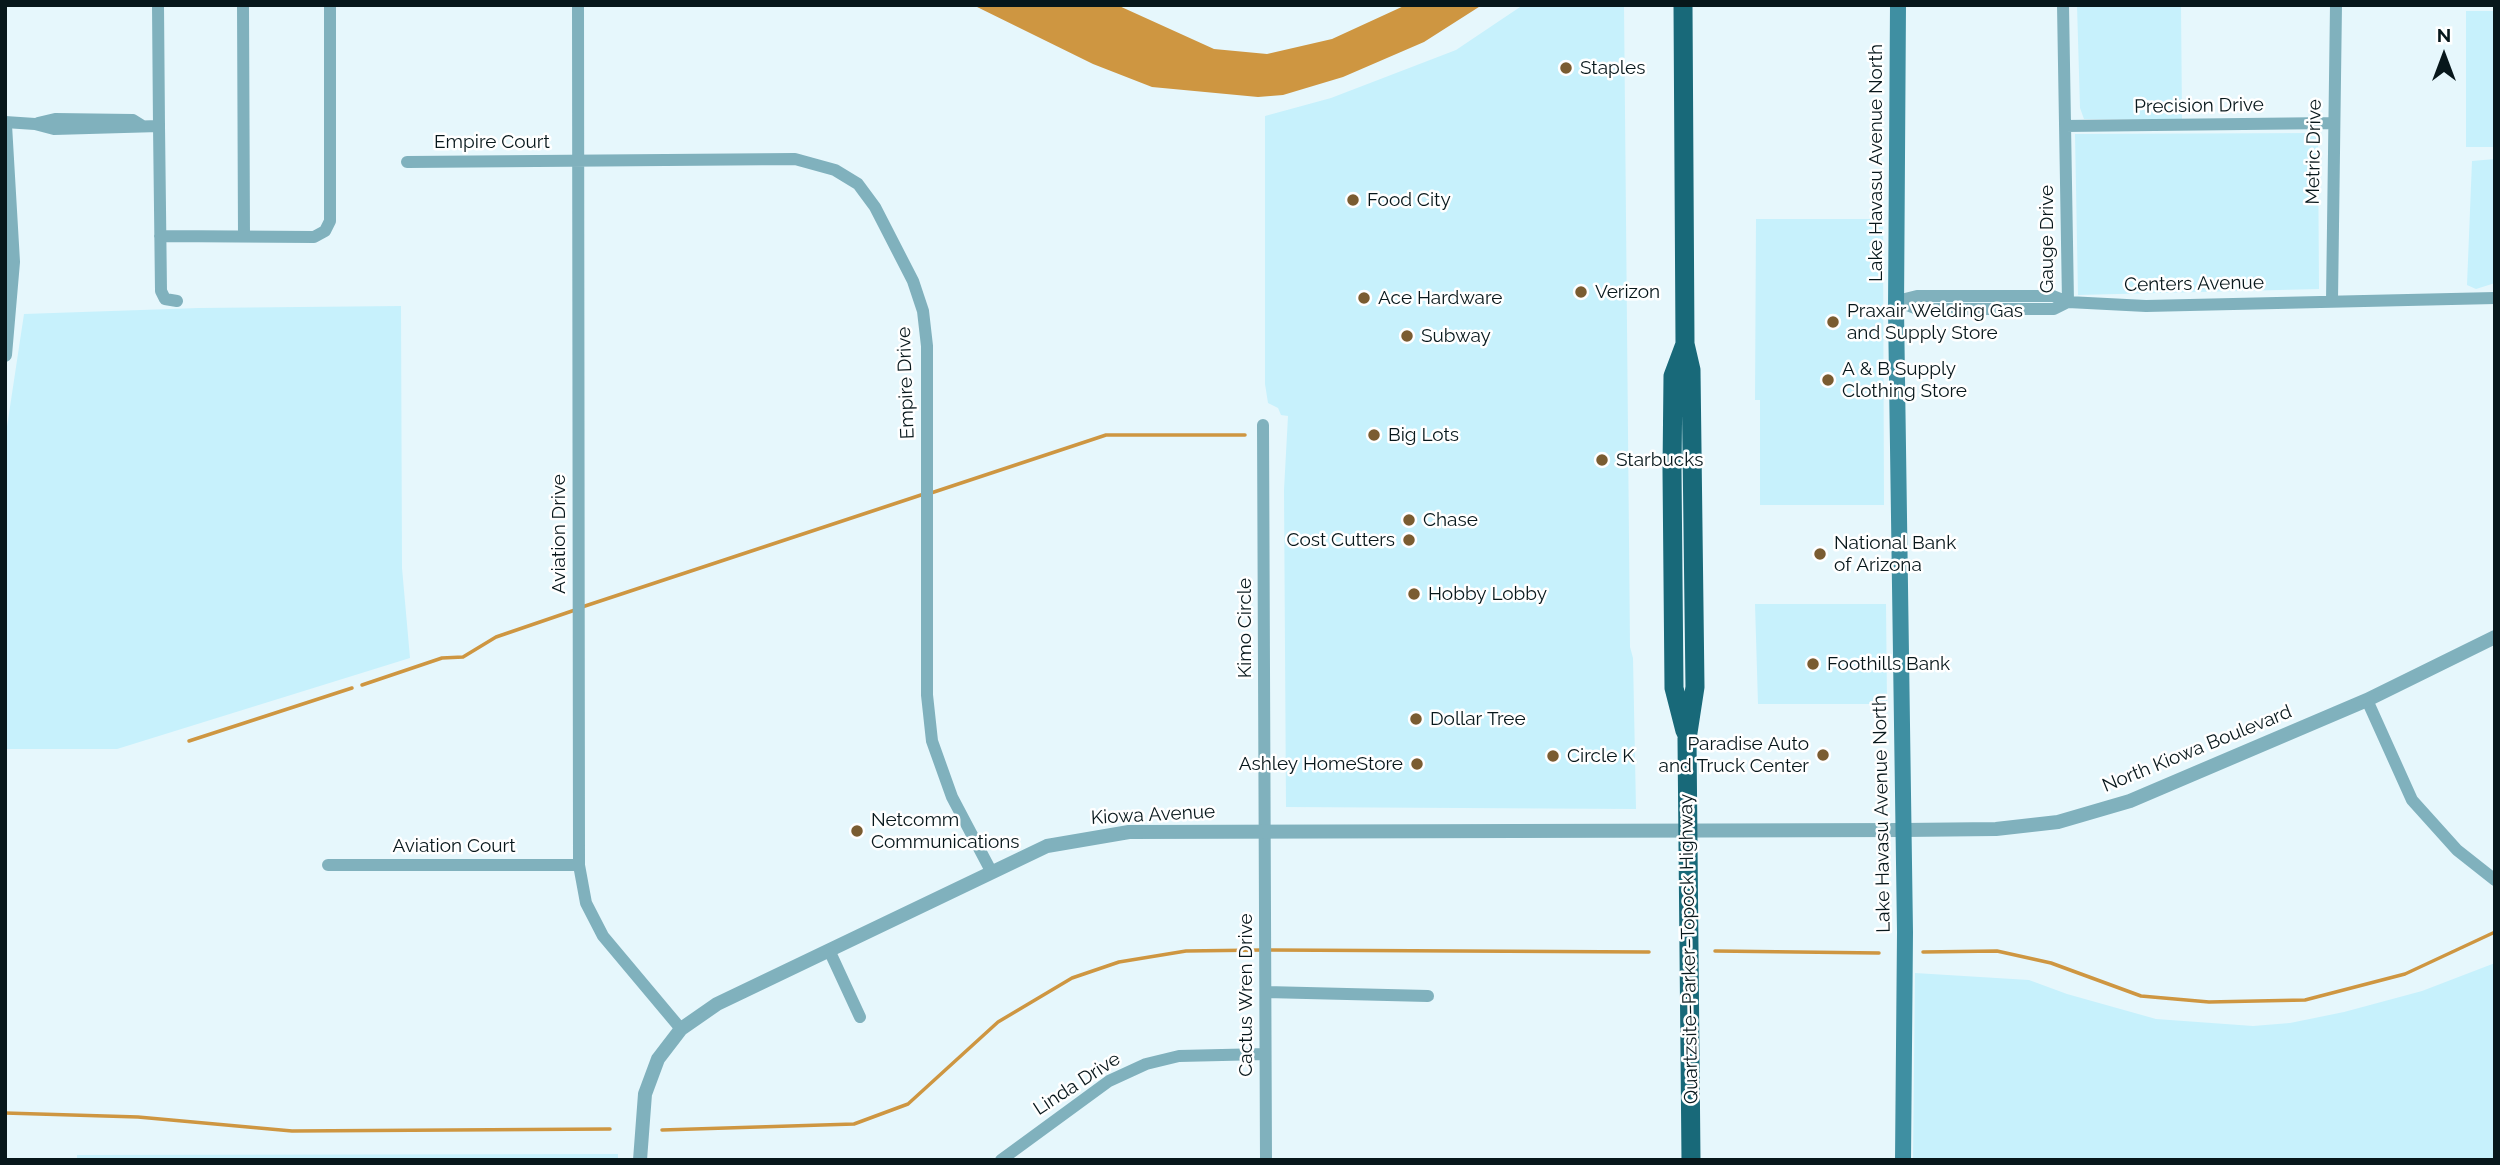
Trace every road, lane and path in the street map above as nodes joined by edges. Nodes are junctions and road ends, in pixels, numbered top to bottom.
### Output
1 (158, 5) edge
2 (243, 5) edge
3 (330, 5) edge
4 (578, 5) edge
5 (1683, 5) edge
6 (1898, 5) edge
7 (2063, 5) edge
8 (2336, 5) edge
9 (2333, 123) junction
10 (5, 124) edge
11 (159, 126) junction
12 (2065, 126) junction
13 (578, 161) junction
14 (407, 162) dead end
15 (160, 236) junction
16 (244, 236) junction
17 (2495, 298) edge
18 (2332, 300) junction
19 (177, 301) dead end
20 (1897, 301) junction
21 (2068, 302) junction
22 (5, 355) edge
23 (1263, 425) dead end
24 (2495, 637) edge
25 (2367, 700) junction
26 (1265, 830) junction
27 (1904, 830) junction
28 (1687, 831) junction
29 (328, 865) dead end
30 (579, 865) junction
31 (991, 871) junction
32 (2495, 880) edge
33 (829, 950) junction
34 (1266, 992) junction
35 (1428, 996) dead end
36 (860, 1017) dead end
37 (681, 1029) junction
38 (1265, 1054) junction
39 (640, 1160) edge
40 (1001, 1160) edge
41 (1266, 1160) edge
42 (1691, 1160) edge
43 (1903, 1160) edge

1 - 11 street
2 - 16 street
3 - 16 street
4 - 13 street, Aviation Drive
5 - 28 highway, Quartzsite–Parker–Topock Highway
6 - 20 main road, Lake Havasu Avenue North
7 - 12 street, Gauge Drive
8 - 9 street, Metric Drive
9 - 12 street, Precision Drive
9 - 18 street, Metric Drive
10 - 11 street
10 - 22 street
11 - 15 street
12 - 21 street, Gauge Drive
13 - 14 street, Empire Court
13 - 30 street, Aviation Drive
13 - 31 street, Empire Drive
15 - 16 street
15 - 19 street
17 - 18 street, Centers Avenue
18 - 21 street, Centers Avenue
20 - 21 street, Centers Avenue
20 - 27 main road, Lake Havasu Avenue North
23 - 26 street, Kimo Circle
24 - 25 street, North Kiowa Boulevard
25 - 27 street, North Kiowa Boulevard
25 - 32 street
26 - 28 street, Kiowa Avenue
26 - 31 street, Kiowa Avenue
26 - 34 street, Cactus Wren Drive
27 - 28 street, North Kiowa Boulevard
27 - 43 main road, Lake Havasu Avenue North
28 - 42 highway, Quartzsite–Parker–Topock Highway
29 - 30 street, Aviation Court
30 - 37 street, Aviation Drive
31 - 33 street, Kiowa Avenue
33 - 36 street
33 - 37 street, Kiowa Avenue
34 - 35 street
34 - 38 street, Cactus Wren Drive
37 - 39 street, Kiowa Avenue
38 - 40 street, Linda Drive
38 - 41 street, Cactus Wren Drive

